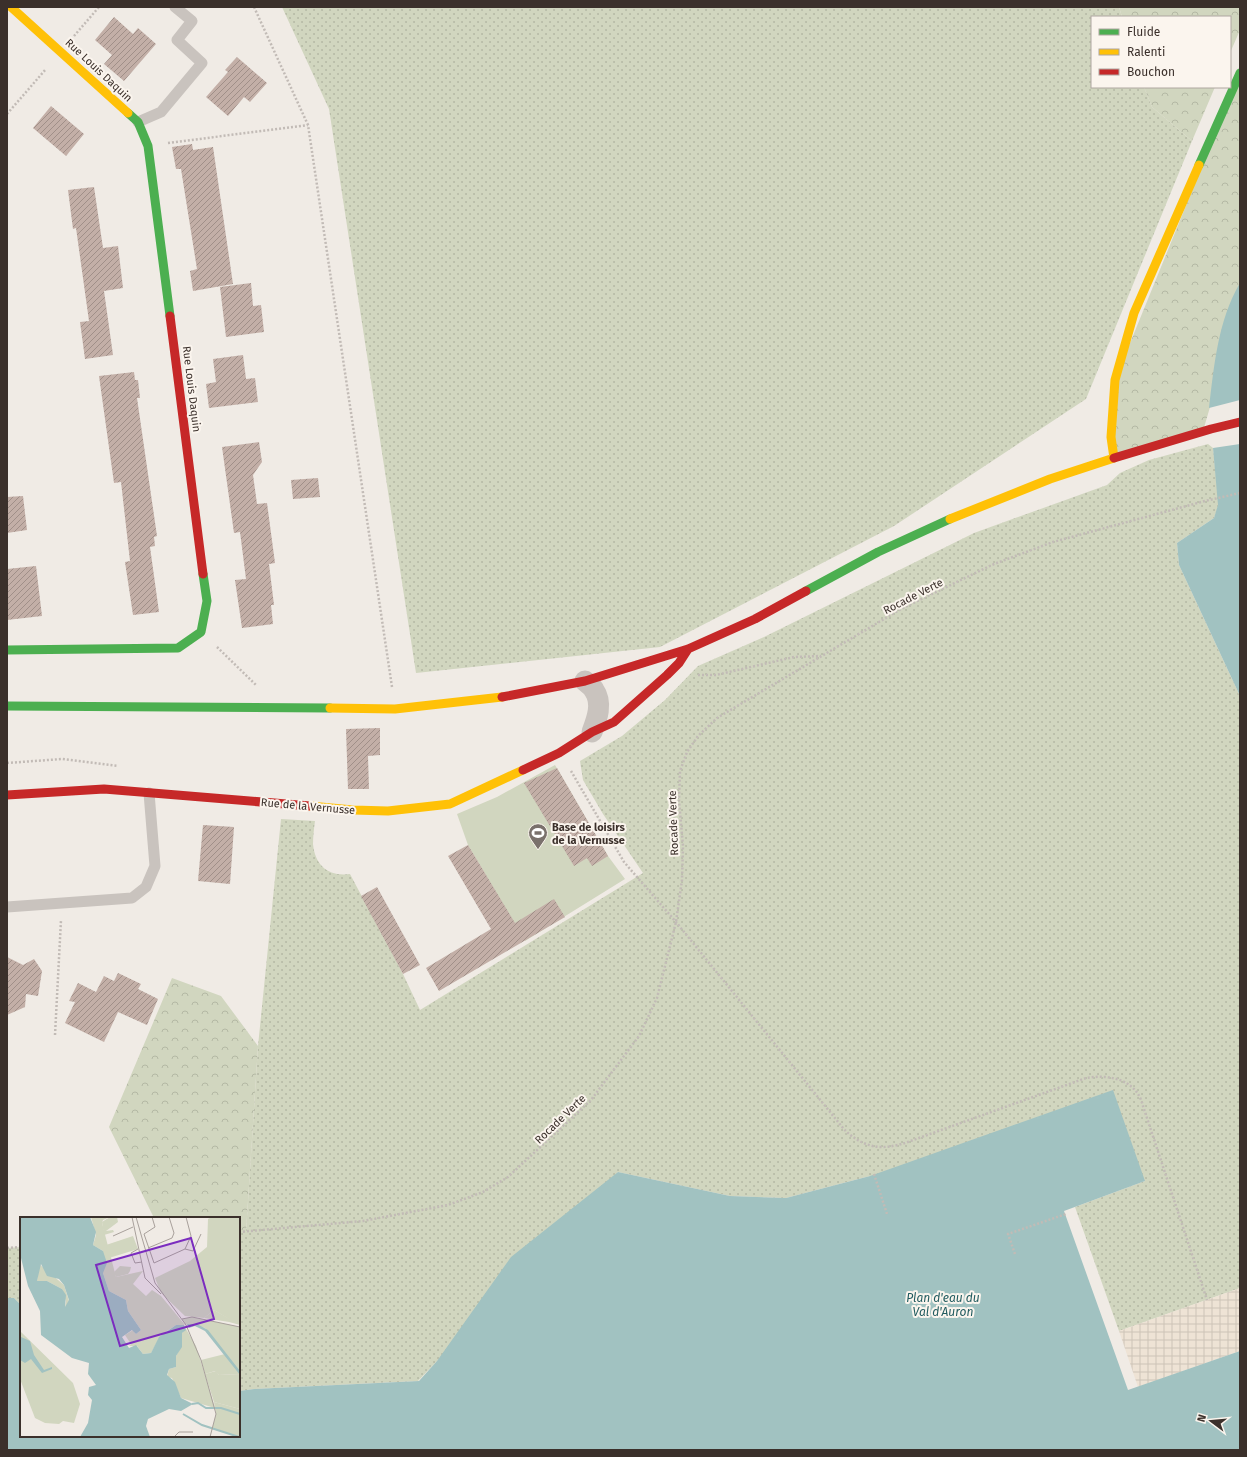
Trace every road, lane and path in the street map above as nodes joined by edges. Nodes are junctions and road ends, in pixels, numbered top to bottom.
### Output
1 (11, 7) edge
2 (175, 7) edge
3 (254, 7) edge
4 (1240, 73) edge
5 (138, 122) junction
6 (308, 125) junction
7 (148, 146) junction
8 (1240, 422) edge
9 (1114, 458) junction
10 (1240, 493) edge
11 (201, 632) junction
12 (688, 649) junction
13 (7, 650) edge
14 (822, 656) junction
15 (667, 675) junction
16 (585, 681) junction
17 (7, 706) edge
18 (278, 706) junction
19 (395, 709) junction
20 (592, 732) junction
21 (559, 754) junction
22 (149, 793) junction
23 (7, 795) edge
24 (62, 903) junction
25 (7, 907) edge
26 (676, 922) junction
27 (55, 1035) dead end
28 (874, 1174) dead end
29 (887, 1214) dead end
30 (1066, 1214) dead end
31 (240, 1232) edge
32 (20, 1247) edge
33 (7, 1248) edge
34 (1015, 1254) dead end
35 (1207, 1300) dead end

1 - 5 street, Rue Louis Daquin
2 - 5 lane
3 - 6 path
4 - 9 street
5 - 7 street, Rue Louis Daquin
6 - 7 path
6 - 19 path
7 - 11 street, Rue Louis Daquin
8 - 9 street
9 - 12 street
10 - 14 path, Rocade Verte
11 - 13 street
11 - 18 path
12 - 15 street, Rue de la Vernusse
12 - 16 street
14 - 15 path
14 - 26 path, Rocade Verte
15 - 20 street, Rue de la Vernusse
16 - 19 street
16 - 20 street
17 - 18 street
18 - 19 street
20 - 21 street, Rue de la Vernusse
21 - 22 street, Rue de la Vernusse
21 - 26 path
22 - 23 street, Rue de la Vernusse
22 - 24 lane
24 - 25 lane
24 - 27 path
26 - 31 path, Rocade Verte
26 - 35 path
28 - 29 path
30 - 34 path
32 - 33 path

